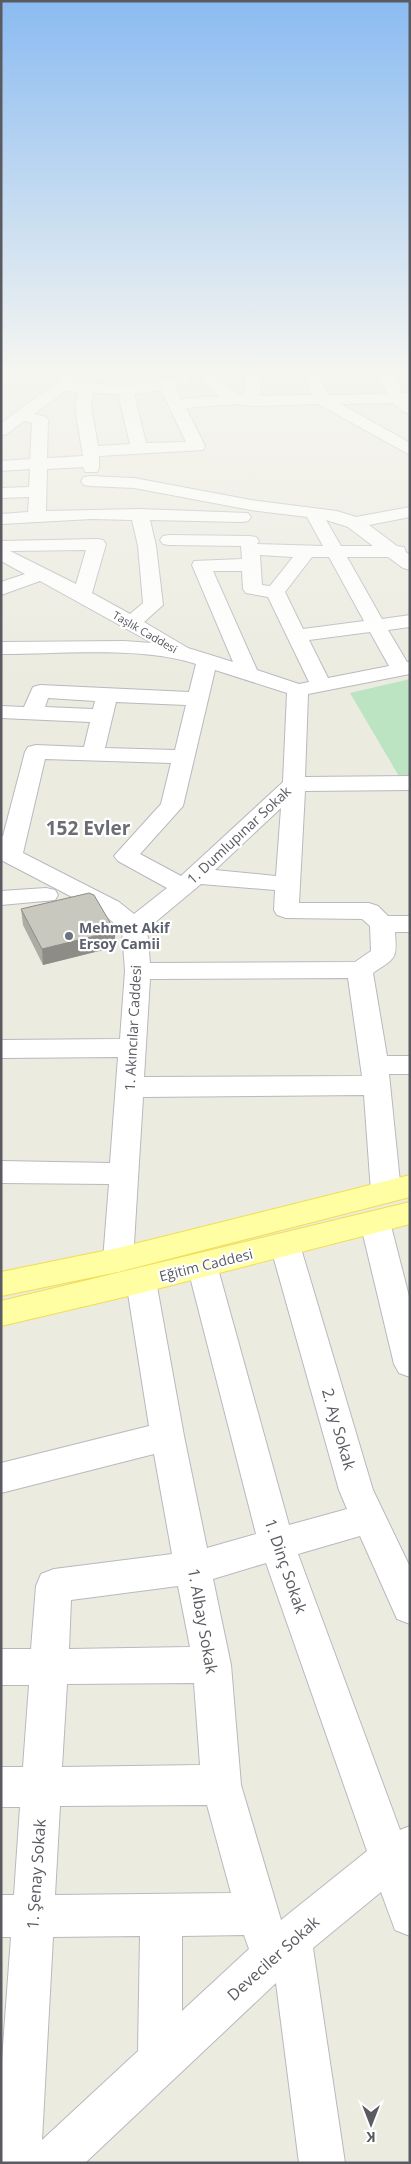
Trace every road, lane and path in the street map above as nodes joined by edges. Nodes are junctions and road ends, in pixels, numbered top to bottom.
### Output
1 (38, 475) edge
2 (90, 475) edge
3 (90, 480) junction
4 (37, 492) junction
5 (1, 493) edge
6 (251, 511) junction
7 (410, 512) edge
8 (313, 513) junction
9 (92, 514) junction
10 (139, 514) junction
11 (37, 516) junction
12 (1, 519) edge
13 (354, 523) junction
14 (169, 540) dead end
15 (1, 546) edge
16 (401, 551) edge
17 (250, 552) junction
18 (307, 552) junction
19 (336, 552) junction
20 (1, 554) edge
21 (410, 564) edge
22 (76, 567) junction
23 (36, 571) junction
24 (1, 589) edge
25 (275, 592) junction
26 (82, 596) junction
27 (410, 621) edge
28 (131, 624) junction
29 (376, 626) junction
30 (297, 636) junction
31 (1, 648) edge
32 (182, 652) junction
33 (207, 661) junction
34 (406, 669) edge
35 (249, 675) junction
36 (322, 686) junction
37 (298, 690) junction
38 (107, 695) junction
39 (198, 699) junction
40 (1, 712) edge
41 (32, 713) junction
42 (102, 716) junction
43 (93, 754) junction
44 (184, 757) junction
45 (410, 783) edge
46 (294, 784) junction
47 (6, 849) edge
48 (190, 882) junction
49 (287, 884) junction
50 (46, 895) dead end
51 (1, 898) edge
52 (382, 924) junction
53 (410, 924) edge
54 (134, 927) junction
55 (360, 970) junction
56 (138, 971) junction
57 (132, 1048) junction
58 (1, 1049) edge
59 (410, 1065) edge
60 (376, 1075) junction
61 (130, 1088) junction
62 (1, 1172) edge
63 (124, 1174) junction
64 (398, 1188) edge
65 (410, 1213) edge
66 (375, 1222) junction
67 (285, 1245) junction
68 (202, 1266) junction
69 (130, 1271) junction
70 (1, 1284) edge
71 (1, 1314) edge
72 (410, 1364) edge
73 (167, 1436) junction
74 (1, 1478) edge
75 (369, 1518) junction
76 (277, 1545) junction
77 (194, 1568) junction
78 (410, 1607) edge
79 (212, 1665) junction
80 (1, 1667) edge
81 (48, 1667) junction
82 (221, 1785) junction
83 (41, 1786) junction
84 (1, 1787) edge
85 (400, 1853) edge
86 (161, 1915) junction
87 (410, 1915) edge
88 (17, 1916) edge
89 (274, 1936) junction
90 (160, 2061) junction
91 (18, 2163) edge
92 (51, 2163) edge
93 (322, 2163) edge

1 - 4 street
2 - 3 street
3 - 6 street
3 - 9 street
4 - 5 street
4 - 11 street
6 - 8 street
6 - 10 street
6 - 17 street
7 - 13 street
8 - 13 street
8 - 19 street
9 - 10 street
9 - 11 street
10 - 28 street
11 - 12 street
13 - 16 street
14 - 17 street
15 - 22 street
16 - 19 street
16 - 21 street
17 - 18 street
17 - 25 street
17 - 35 street
18 - 19 street
18 - 25 street
19 - 29 street
20 - 23 street, Taşlık Caddesi
22 - 23 street
22 - 26 street
23 - 24 street
23 - 26 street, Taşlık Caddesi
25 - 30 street
26 - 28 street, Taşlık Caddesi
27 - 29 street
28 - 32 street, Taşlık Caddesi
29 - 30 street
29 - 34 street
30 - 36 street
31 - 32 street
32 - 33 street, Taşlık Caddesi
33 - 35 street, Taşlık Caddesi
33 - 39 street
34 - 36 street
35 - 37 street, Taşlık Caddesi
36 - 37 street
37 - 46 street, 1. Dumlupınar Sokak
38 - 39 street
38 - 41 street
38 - 42 street
39 - 44 street
40 - 41 street
41 - 42 street
42 - 43 street
43 - 44 street
43 - 47 street
44 - 48 street
45 - 46 street
46 - 48 street, 1. Dumlupınar Sokak
46 - 49 street
47 - 54 street
48 - 49 street
48 - 54 street, 1. Dumlupınar Sokak
49 - 52 street
50 - 51 street
52 - 53 street
52 - 55 street
54 - 56 street, 1. Akıncılar Caddesi
55 - 56 street
55 - 60 street
56 - 57 street, 1. Akıncılar Caddesi
57 - 58 street
57 - 61 street, 1. Akıncılar Caddesi
59 - 60 street
60 - 61 street
60 - 64 street
61 - 63 street, 1. Akıncılar Caddesi
62 - 63 street
63 - 69 street, 1. Akıncılar Caddesi
64 - 69 main road, Eğitim Caddesi
65 - 66 main road, Eğitim Caddesi
66 - 67 main road, Eğitim Caddesi
66 - 72 street
67 - 68 main road, Eğitim Caddesi
67 - 75 street, 2. Ay Sokak
68 - 69 main road, Eğitim Caddesi
68 - 76 street, 1. Dinç Sokak
69 - 70 main road, Eğitim Caddesi
69 - 71 main road, Eğitim Caddesi
69 - 73 street, 1. Albay Sokak
73 - 74 street
73 - 77 street, 1. Albay Sokak
75 - 76 street
75 - 78 street, 2. Ay Sokak
76 - 77 street
76 - 85 street, 1. Dinç Sokak
77 - 79 street, 1. Albay Sokak
77 - 81 street, 1. Şenay Sokak
79 - 81 street
79 - 82 street, 1. Albay Sokak
80 - 81 street
81 - 83 street, 1. Şenay Sokak
82 - 83 street
82 - 89 street, 1. Albay Sokak
83 - 84 street
83 - 88 street, 1. Şenay Sokak
85 - 87 street, 1. Dinç Sokak
85 - 89 street, Deveciler Sokak
86 - 88 street
86 - 89 street
86 - 90 street
88 - 91 street, 1. Şenay Sokak
89 - 90 street, Deveciler Sokak
89 - 93 street, 1. Albay Sokak
90 - 92 street, Deveciler Sokak

